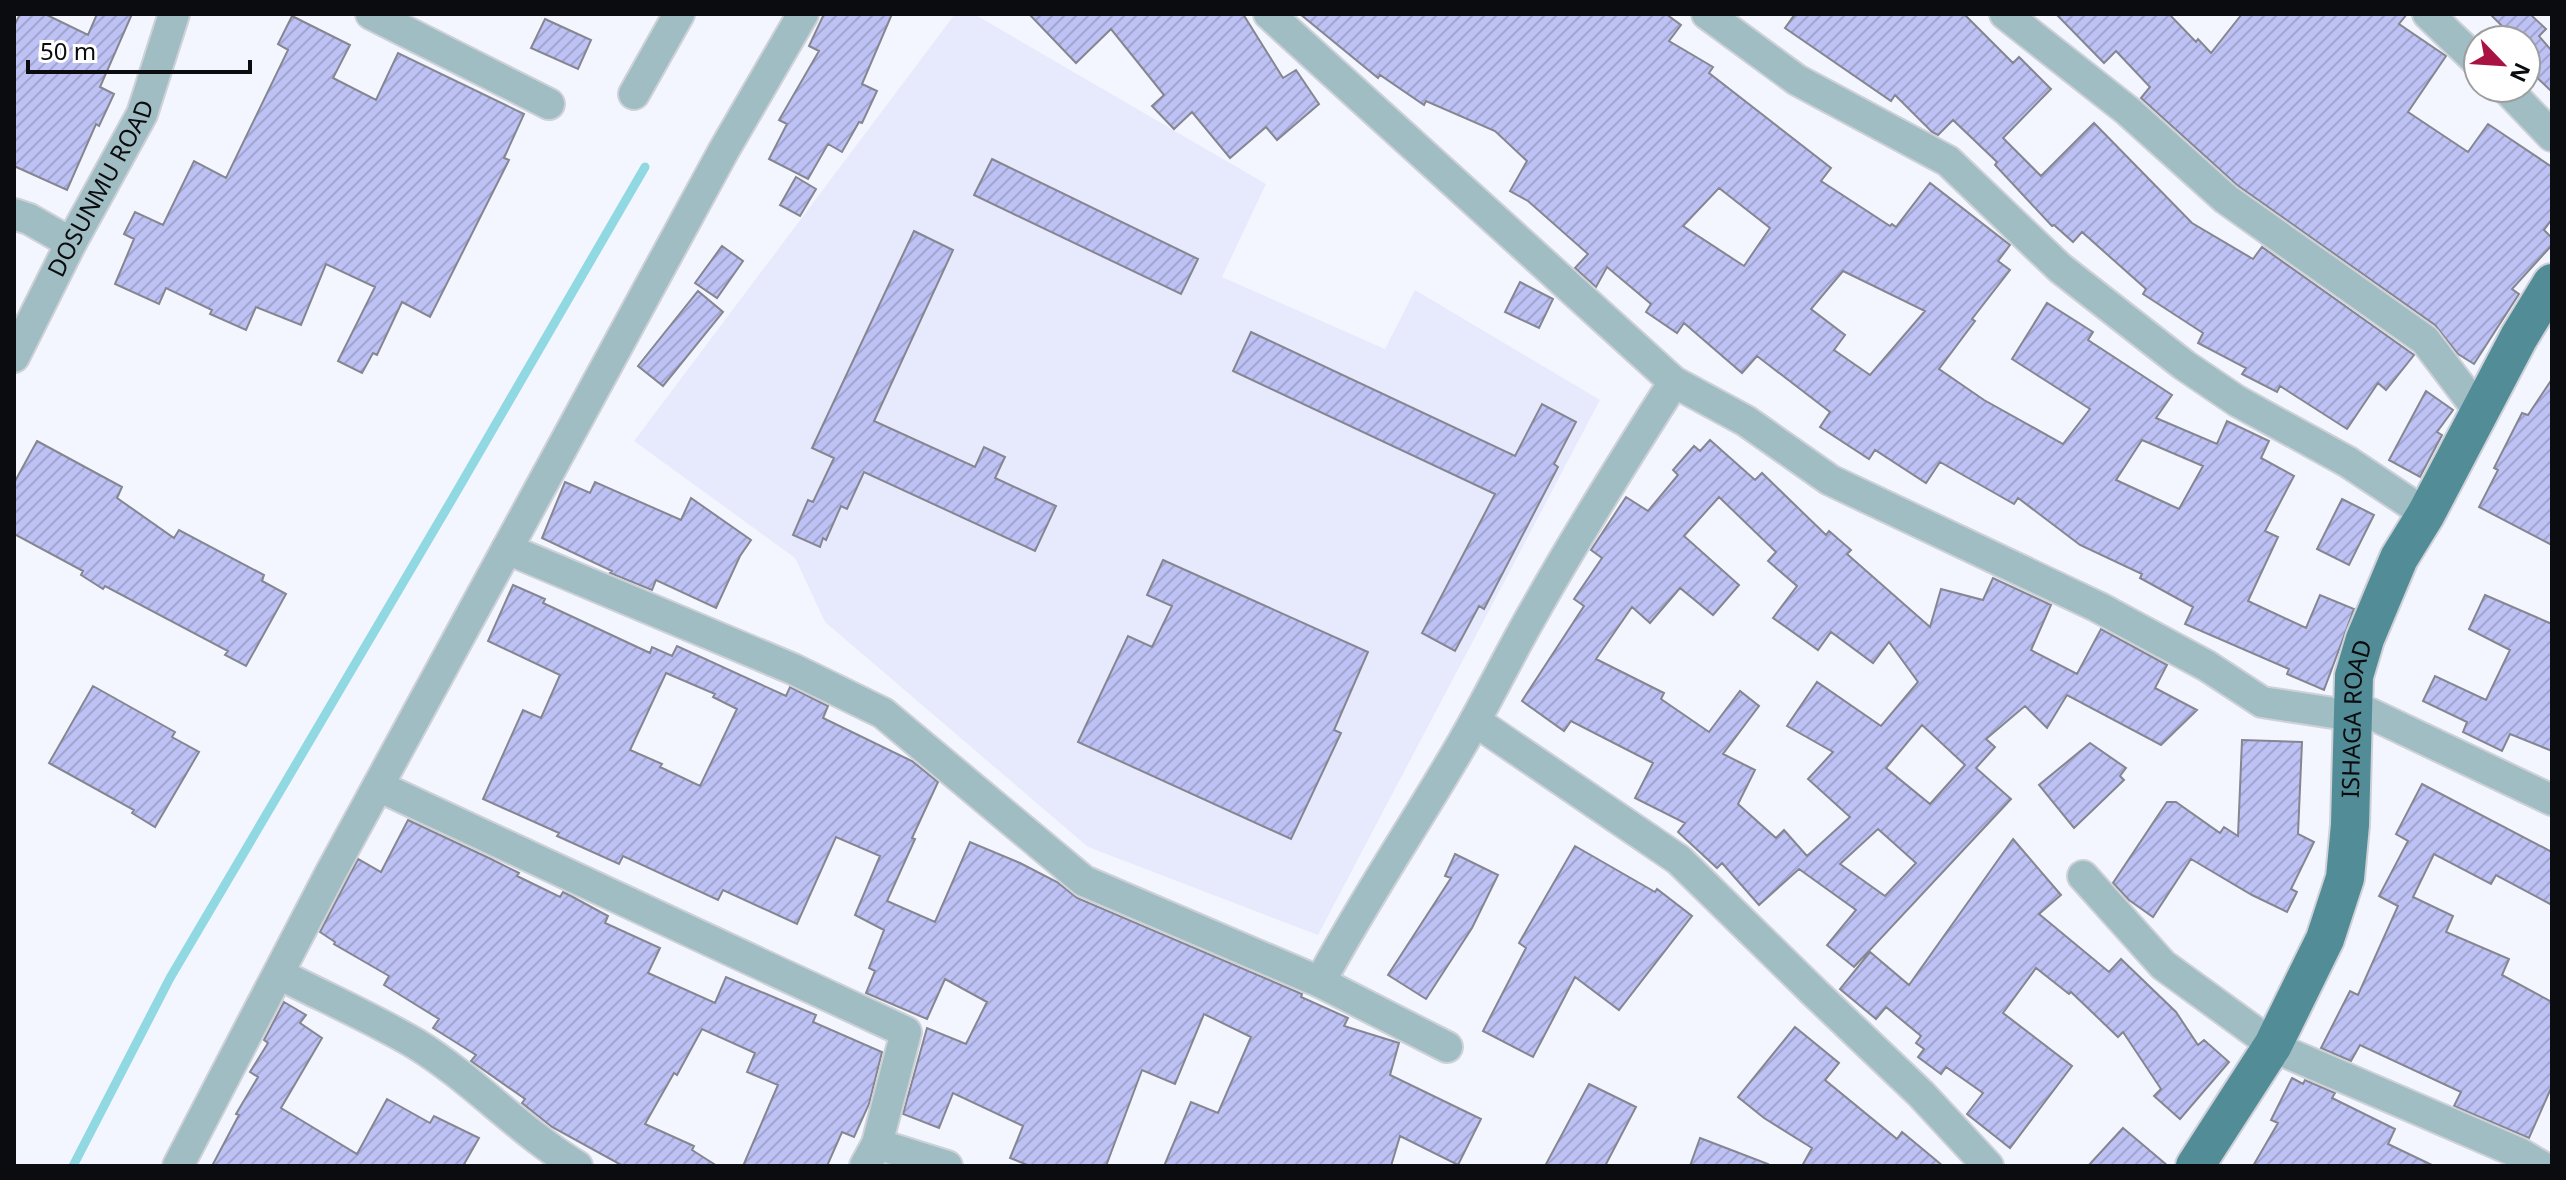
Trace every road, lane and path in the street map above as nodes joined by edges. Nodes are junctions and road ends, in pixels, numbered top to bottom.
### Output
1 (174, 14) edge
2 (371, 14) edge
3 (679, 14) edge
4 (803, 14) edge
5 (1269, 14) edge
6 (1707, 14) edge
7 (2005, 14) edge
8 (2428, 14) edge
9 (2462, 47) edge
10 (634, 94) dead end
11 (549, 104) dead end
12 (2521, 104) edge
13 (2552, 136) edge
14 (14, 214) edge
15 (71, 243) junction
16 (2552, 283) edge
17 (2552, 303) edge
18 (14, 357) edge
19 (1674, 382) junction
20 (2479, 411) junction
21 (2426, 514) junction
22 (507, 549) junction
23 (2361, 714) junction
24 (1475, 721) junction
25 (378, 786) junction
26 (2552, 800) edge
27 (2083, 876) dead end
28 (279, 974) junction
29 (1320, 982) junction
30 (1447, 1047) dead end
31 (2279, 1049) junction
32 (871, 1155) edge
33 (178, 1166) edge
34 (577, 1166) edge
35 (947, 1166) edge
36 (1988, 1166) edge
37 (2195, 1166) edge
38 (2211, 1166) edge
39 (2541, 1166) edge

1 - 15 street, DOSUNMU ROAD
2 - 11 street
3 - 10 street
4 - 22 street
5 - 19 street
6 - 21 street
7 - 20 street
8 - 9 street
12 - 13 street
14 - 15 street
15 - 18 street, DOSUNMU ROAD
16 - 20 main road, ISHAGA ROAD
17 - 23 main road, ISHAGA ROAD
19 - 23 street
19 - 24 street
20 - 21 main road, ISHAGA ROAD
21 - 23 main road, ISHAGA ROAD
22 - 25 street
22 - 29 street
23 - 26 street
23 - 31 main road, ISHAGA ROAD
24 - 29 street
24 - 36 street
25 - 28 street
25 - 32 street
27 - 31 street
28 - 33 street
28 - 34 street
29 - 30 street
31 - 37 main road, ISHAGA ROAD
31 - 38 main road, ISHAGA ROAD
31 - 39 street
32 - 35 street

